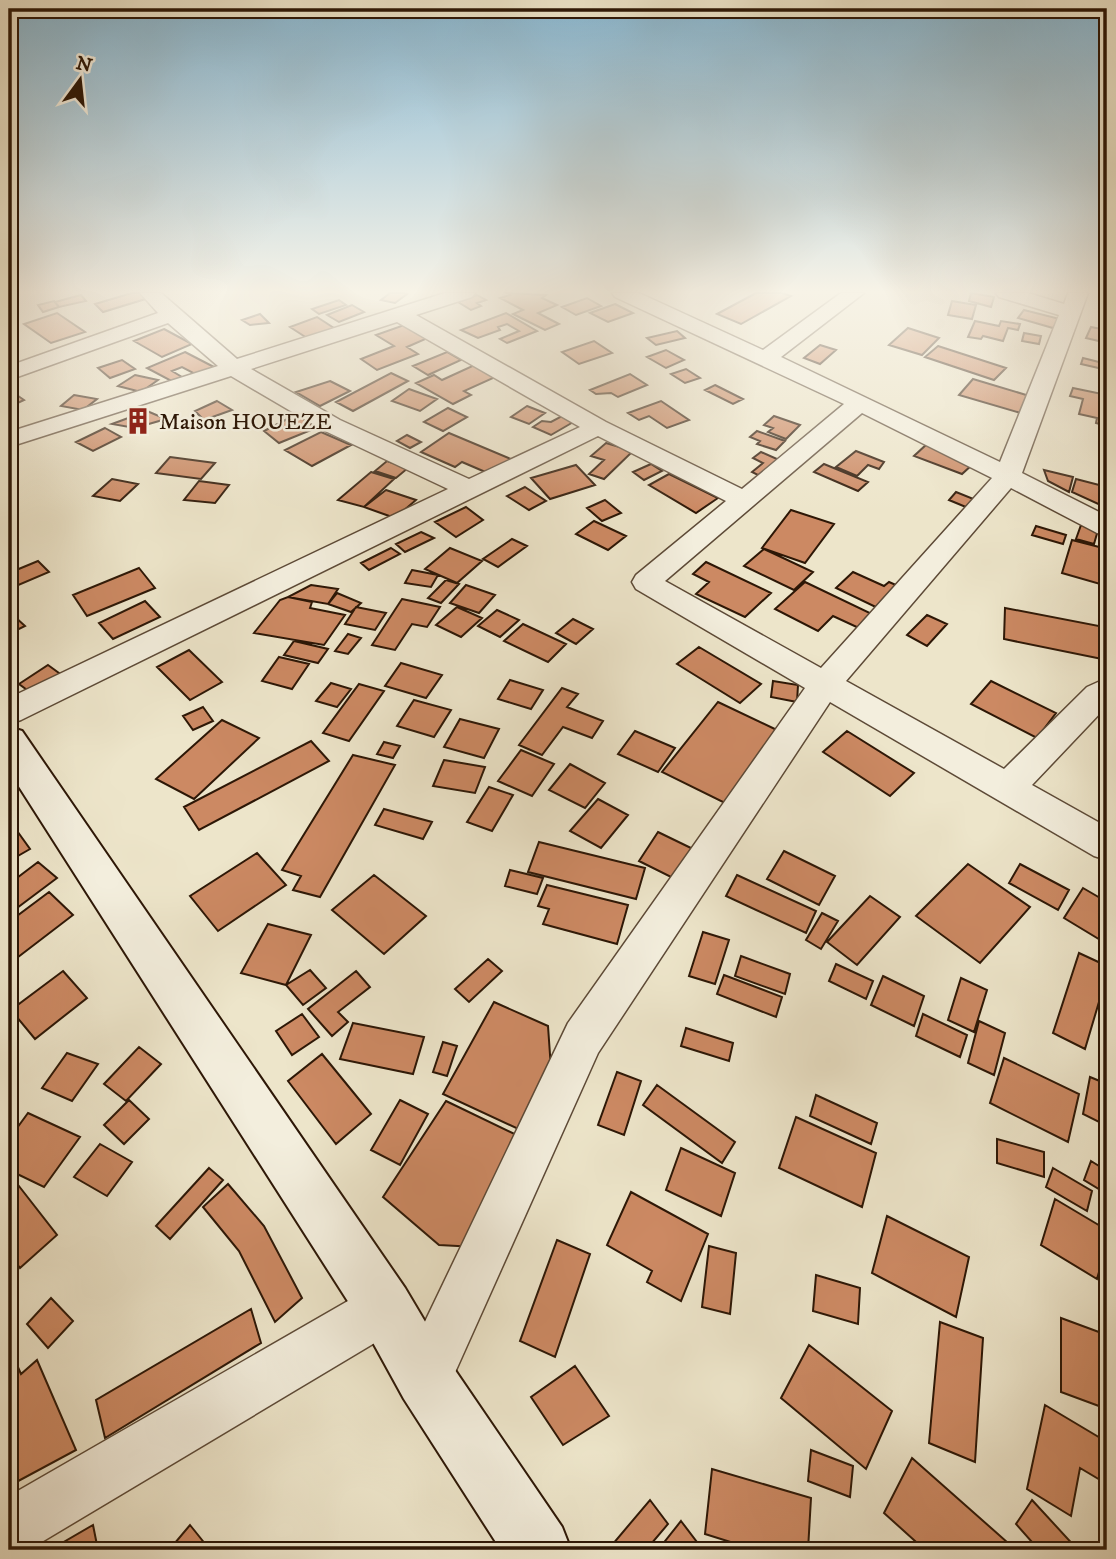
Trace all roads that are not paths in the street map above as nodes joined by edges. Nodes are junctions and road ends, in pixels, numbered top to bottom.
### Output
1 (29, 366) edge
2 (238, 366) edge
3 (490, 366) edge
4 (782, 366) edge
5 (1050, 366) edge
6 (234, 367) junction
7 (9, 373) edge
8 (860, 403) junction
9 (598, 427) junction
10 (9, 440) edge
11 (1008, 475) junction
12 (469, 489) junction
13 (744, 500) junction
14 (1107, 527) edge
15 (825, 684) junction
16 (1107, 689) edge
17 (9, 712) edge
18 (9, 741) edge
19 (1007, 788) junction
20 (1107, 845) edge
21 (385, 1308) junction
22 (425, 1378) junction
23 (9, 1528) edge
24 (539, 1550) edge

1 - 7 street
2 - 6 street
3 - 9 street
4 - 8 street
5 - 11 street
6 - 10 street
6 - 12 street
8 - 11 street
8 - 13 street
9 - 12 street
9 - 13 street
11 - 14 street
11 - 15 street
12 - 17 street
13 - 15 street
15 - 19 street
15 - 22 street
16 - 19 street
18 - 21 main road
19 - 20 street
21 - 22 main road
21 - 23 street
22 - 24 main road

